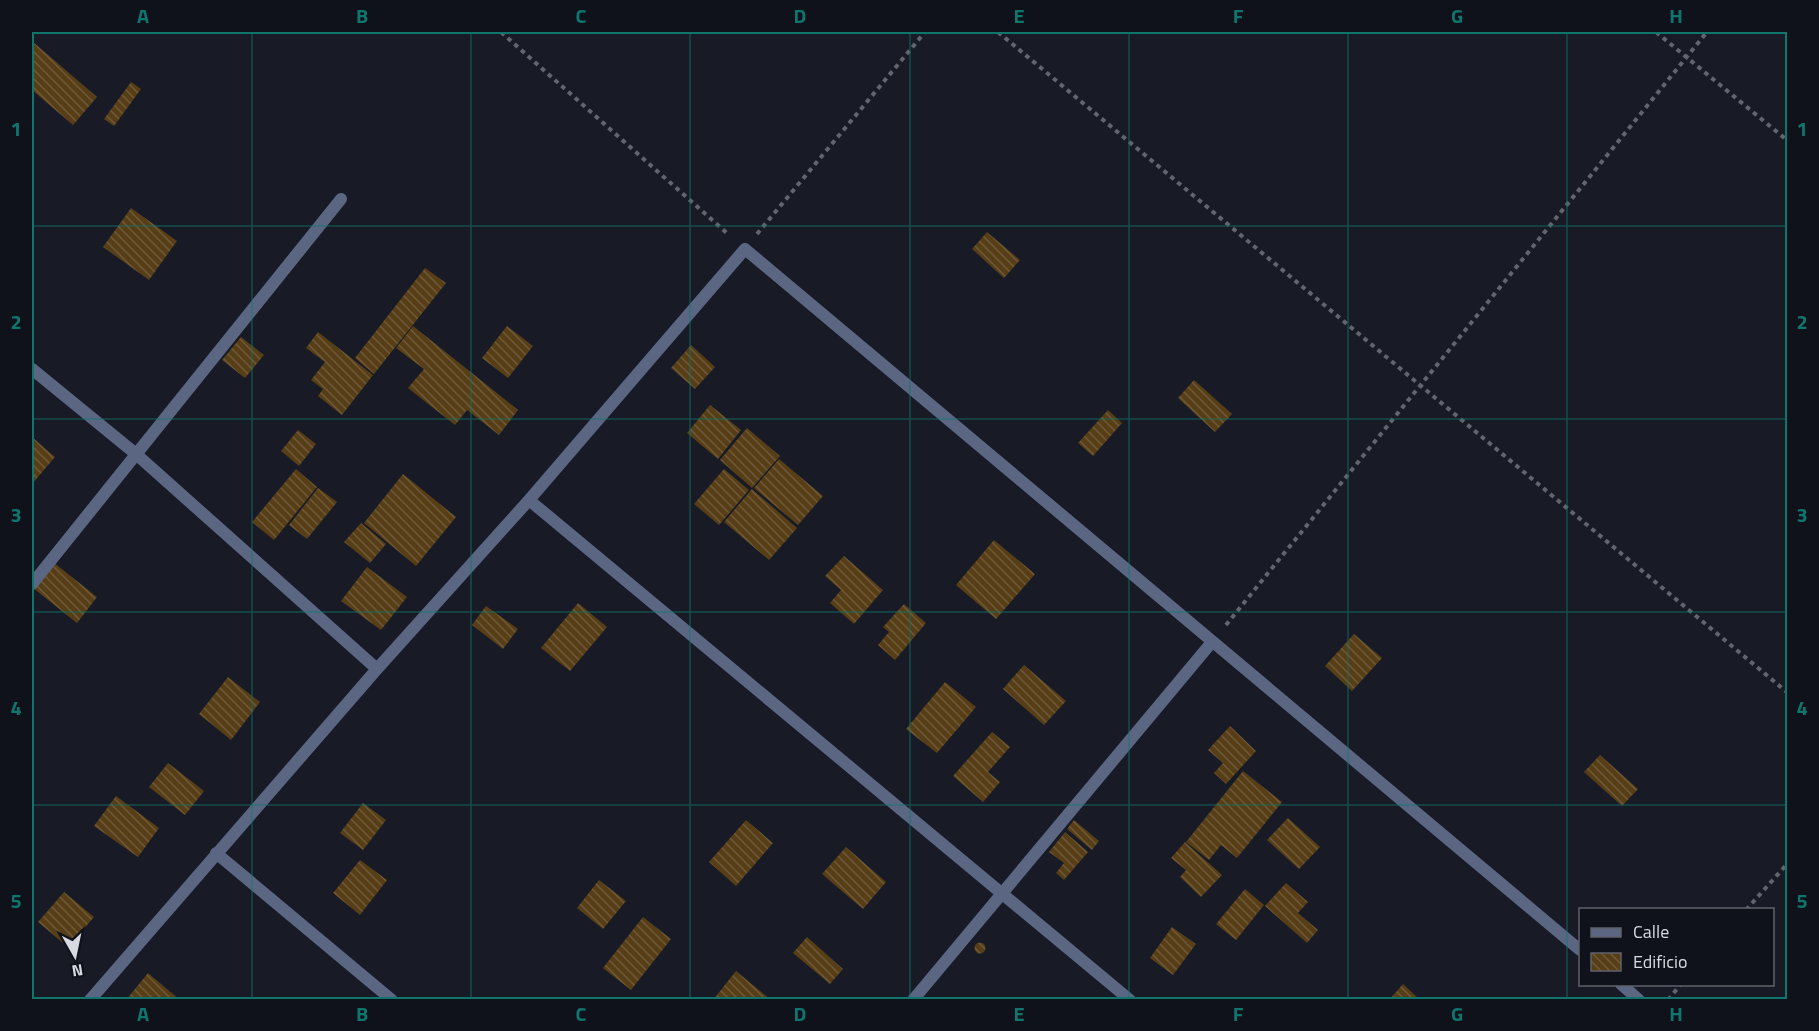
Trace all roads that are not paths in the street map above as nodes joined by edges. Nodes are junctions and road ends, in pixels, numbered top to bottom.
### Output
1 (341, 199) dead end
2 (32, 369) edge
3 (136, 454) junction
4 (529, 500) junction
5 (32, 584) edge
6 (1212, 642) junction
7 (377, 669) junction
8 (216, 853) junction
9 (1001, 893) junction
10 (1579, 948) edge
11 (1623, 986) edge
12 (90, 999) edge
13 (392, 999) edge
14 (914, 999) edge
15 (1130, 999) edge
16 (1639, 999) edge

1 - 3 street
2 - 3 street
3 - 5 street
3 - 7 street
4 - 6 street
4 - 7 street
4 - 9 street
6 - 9 street
6 - 10 street
7 - 8 street
8 - 12 street
8 - 13 street
9 - 14 street
9 - 15 street
11 - 16 street

